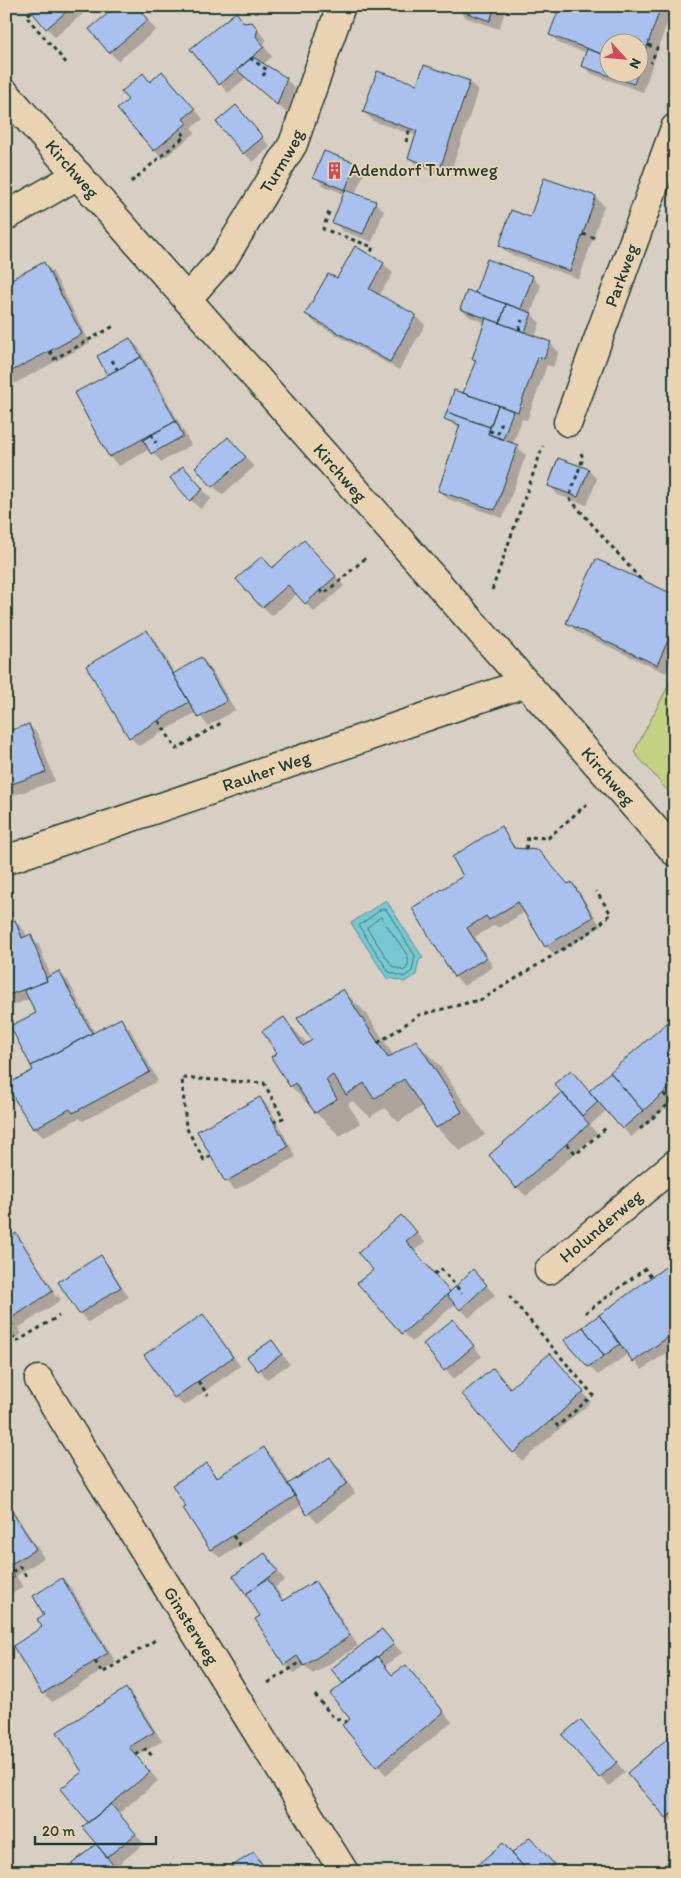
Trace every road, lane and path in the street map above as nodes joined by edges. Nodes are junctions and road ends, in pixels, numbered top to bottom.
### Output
1 (341, 6) edge
2 (32, 12) dead end
3 (648, 44) dead end
4 (250, 58) dead end
5 (651, 63) dead end
6 (68, 65) dead end
7 (262, 77) dead end
8 (6, 94) edge
9 (410, 128) dead end
10 (675, 128) edge
11 (179, 129) dead end
12 (406, 142) dead end
13 (78, 175) junction
14 (104, 205) junction
15 (329, 212) dead end
16 (6, 216) edge
17 (370, 255) dead end
18 (187, 299) junction
19 (522, 320) dead end
20 (114, 326) dead end
21 (519, 330) dead end
22 (50, 351) dead end
23 (112, 360) dead end
24 (118, 369) dead end
25 (503, 419) dead end
26 (568, 422) junction
27 (489, 431) dead end
28 (151, 434) dead end
29 (156, 443) dead end
30 (394, 533) junction
31 (641, 580) dead end
32 (320, 590) dead end
33 (478, 629) junction
34 (525, 683) junction
35 (159, 720) dead end
36 (221, 723) dead end
37 (612, 782) junction
38 (526, 849) dead end
39 (675, 852) edge
40 (6, 860) edge
41 (596, 891) dead end
42 (378, 1043) dead end
43 (663, 1093) dead end
44 (274, 1122) dead end
45 (606, 1128) dead end
46 (640, 1129) dead end
47 (567, 1144) dead end
48 (211, 1156) dead end
49 (675, 1164) edge
50 (548, 1270) dead end
51 (434, 1274) dead end
52 (651, 1277) dead end
53 (462, 1293) dead end
54 (509, 1296) dead end
55 (585, 1313) dead end
56 (58, 1316) dead end
57 (8, 1329) dead end
58 (39, 1380) dead end
59 (198, 1381) dead end
60 (208, 1395) dead end
61 (552, 1420) dead end
62 (233, 1536) dead end
63 (241, 1547) dead end
64 (12, 1572) dead end
65 (28, 1579) dead end
66 (188, 1620) junction
67 (95, 1661) dead end
68 (315, 1695) dead end
69 (346, 1722) dead end
70 (136, 1755) dead end
71 (153, 1758) dead end
72 (344, 1872) edge

1 - 18 street, Turmweg
2 - 6 path
3 - 5 path
4 - 7 path
8 - 13 street, Kirchweg
9 - 12 path
10 - 26 street, Parkweg
11 - 14 path
13 - 14 street, Kirchweg
13 - 16 street
14 - 18 street, Kirchweg
15 - 17 path
18 - 30 street, Kirchweg
19 - 21 path
20 - 22 path
23 - 24 path
25 - 27 path
26 - 31 path
26 - 33 path
28 - 29 path
30 - 32 path
30 - 33 street, Kirchweg
33 - 34 street, Kirchweg
34 - 37 street, Kirchweg
34 - 40 street, Rauher Weg
35 - 36 path
37 - 38 path
37 - 39 street, Kirchweg
41 - 42 path
43 - 46 path
44 - 48 path
45 - 47 path
49 - 50 street, Holunderweg
51 - 53 path
52 - 55 path
54 - 61 path
56 - 57 path
58 - 66 street, Ginsterweg
59 - 60 path
62 - 63 path
64 - 65 path
66 - 67 path
66 - 72 street, Ginsterweg
68 - 69 path
70 - 71 path

